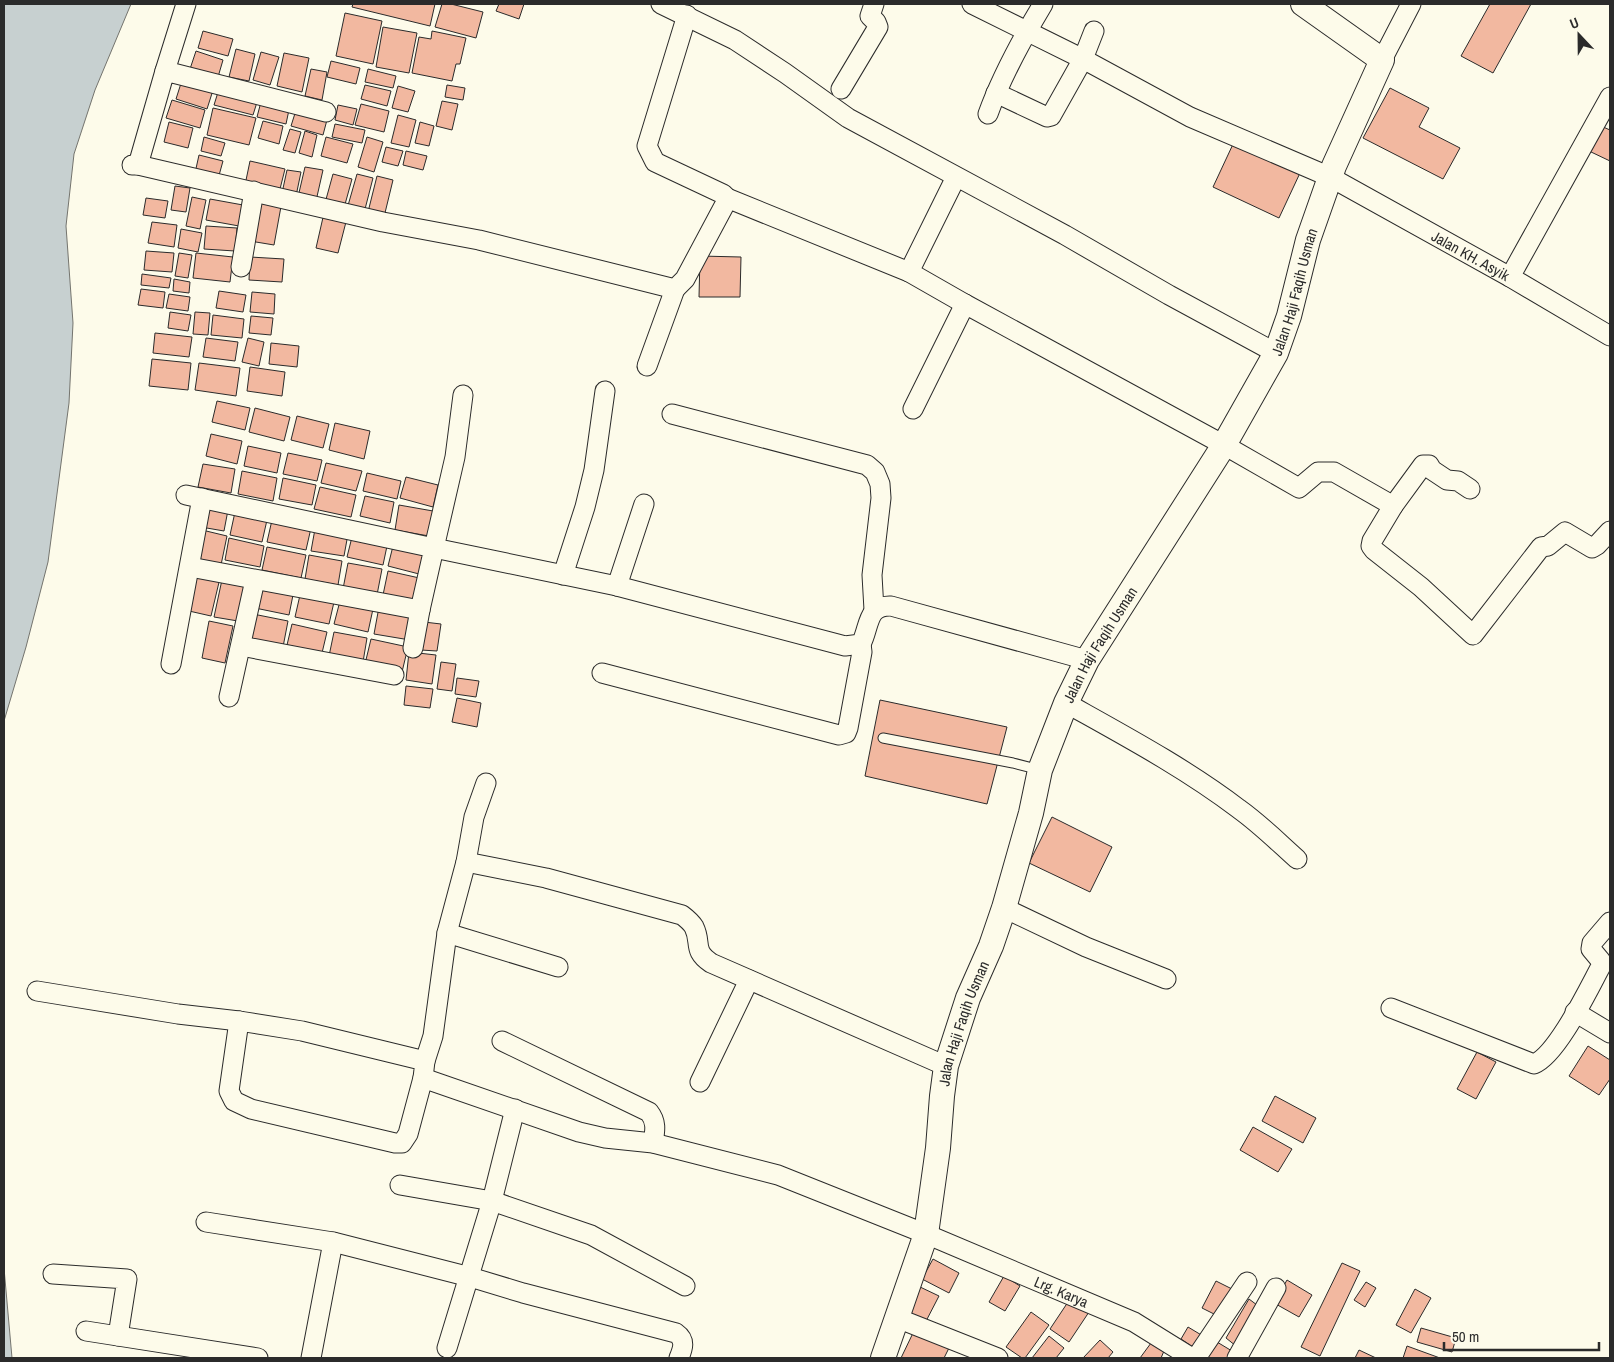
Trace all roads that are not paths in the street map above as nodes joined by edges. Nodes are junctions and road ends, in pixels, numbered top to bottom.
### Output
1 (186, 4) edge
2 (661, 4) edge
3 (874, 4) edge
4 (972, 4) edge
5 (1043, 4) edge
6 (1303, 4) edge
7 (1411, 4) edge
8 (687, 15) junction
9 (1026, 31) junction
10 (1094, 31) dead end
11 (1082, 59) junction
12 (1382, 60) junction
13 (165, 72) junction
14 (840, 89) dead end
15 (996, 92) junction
16 (1610, 97) edge
17 (326, 112) dead end
18 (988, 114) dead end
19 (956, 177) junction
20 (1330, 177) junction
21 (254, 191) junction
22 (727, 198) junction
23 (241, 266) dead end
24 (909, 272) junction
25 (1510, 277) junction
26 (675, 289) junction
27 (965, 304) junction
28 (1610, 336) edge
29 (1277, 351) junction
30 (647, 366) dead end
31 (605, 391) dead end
32 (463, 396) dead end
33 (913, 409) dead end
34 (672, 414) dead end
35 (1224, 445) junction
36 (1470, 489) dead end
37 (644, 504) dead end
38 (1393, 506) junction
39 (1610, 531) edge
40 (434, 548) junction
41 (190, 567) junction
42 (563, 575) junction
43 (255, 580) junction
44 (617, 586) junction
45 (420, 610) junction
46 (874, 610) junction
47 (862, 644) junction
48 (240, 646) junction
49 (414, 648) dead end
50 (1087, 660) junction
51 (171, 664) dead end
52 (602, 674) dead end
53 (394, 675) dead end
54 (229, 696) dead end
55 (1066, 703) junction
56 (883, 738) dead end
57 (1040, 770) junction
58 (486, 782) dead end
59 (1297, 859) dead end
60 (466, 862) junction
61 (1004, 908) junction
62 (1610, 922) edge
63 (447, 933) junction
64 (558, 967) dead end
65 (1166, 979) dead end
66 (750, 980) junction
67 (37, 991) dead end
68 (1391, 1008) dead end
69 (1575, 1012) junction
70 (239, 1021) junction
71 (1610, 1033) edge
72 (502, 1041) dead end
73 (946, 1066) junction
74 (424, 1069) junction
75 (700, 1082) dead end
76 (515, 1109) junction
77 (653, 1143) junction
78 (400, 1185) dead end
79 (492, 1201) junction
80 (206, 1222) dead end
81 (926, 1234) junction
82 (334, 1242) junction
83 (53, 1274) dead end
84 (470, 1277) junction
85 (1246, 1282) dead end
86 (685, 1286) dead end
87 (1276, 1288) dead end
88 (897, 1318) junction
89 (86, 1331) dead end
90 (118, 1336) junction
91 (448, 1348) dead end
92 (1190, 1357) edge
93 (258, 1358) edge
94 (311, 1358) edge
95 (679, 1358) edge
96 (883, 1358) edge
97 (998, 1358) edge
98 (1237, 1358) edge

1 - 13 street
2 - 8 street
3 - 14 street
4 - 9 street, Jalan KH. Asyik
5 - 9 street
6 - 12 street
7 - 12 street
8 - 19 street
8 - 22 street
9 - 11 street, Jalan KH. Asyik
9 - 15 street
10 - 11 street
11 - 15 street
11 - 20 street, Jalan KH. Asyik
12 - 20 street, Jalan Haji Faqih Usman
13 - 17 street
13 - 21 street
15 - 18 street
16 - 25 street
19 - 24 street
19 - 29 street
20 - 25 street, Jalan KH. Asyik
20 - 29 street, Jalan Haji Faqih Usman
21 - 23 street
21 - 26 street
22 - 24 street
22 - 26 street
24 - 27 street
25 - 28 street, Jalan KH. Asyik
26 - 30 street
27 - 33 street
27 - 35 street
29 - 35 street, Jalan Haji Faqih Usman
31 - 42 street
32 - 40 street
34 - 46 street
35 - 38 street
35 - 50 street, Jalan Haji Faqih Usman
36 - 38 street
37 - 44 street
38 - 39 street
40 - 41 street
40 - 42 street
40 - 45 street
41 - 43 street
41 - 51 street
42 - 44 street
43 - 45 street
43 - 48 street
44 - 47 street
45 - 49 street
46 - 47 street
46 - 50 street
47 - 52 street
48 - 53 street
48 - 54 street
50 - 55 street, Jalan Haji Faqih Usman
55 - 57 street, Jalan Haji Faqih Usman
55 - 59 street
56 - 57 lane
57 - 61 street, Jalan Haji Faqih Usman
58 - 60 street
60 - 63 street
60 - 66 street
61 - 65 street
61 - 73 street, Jalan Haji Faqih Usman
62 - 69 street
63 - 64 street
63 - 74 street
66 - 73 street
66 - 75 street
67 - 70 street, Lrg. Karya
68 - 69 street
69 - 71 street
70 - 74 street, Lrg. Karya
70 - 74 street
72 - 77 street
73 - 81 street, Jalan Haji Faqih Usman
74 - 76 street, Lrg. Karya
76 - 77 street, Lrg. Karya
76 - 79 street
77 - 81 street, Lrg. Karya
78 - 79 street
79 - 84 street
79 - 86 street
80 - 82 street
81 - 88 street, Jalan Haji Faqih Usman
81 - 92 street, Lrg. Karya
82 - 84 street
82 - 94 street
83 - 90 street
84 - 91 street
84 - 95 street
85 - 92 street
87 - 98 street
88 - 96 street, Jalan Haji Faqih Usman
88 - 97 street
89 - 90 street
90 - 93 street

